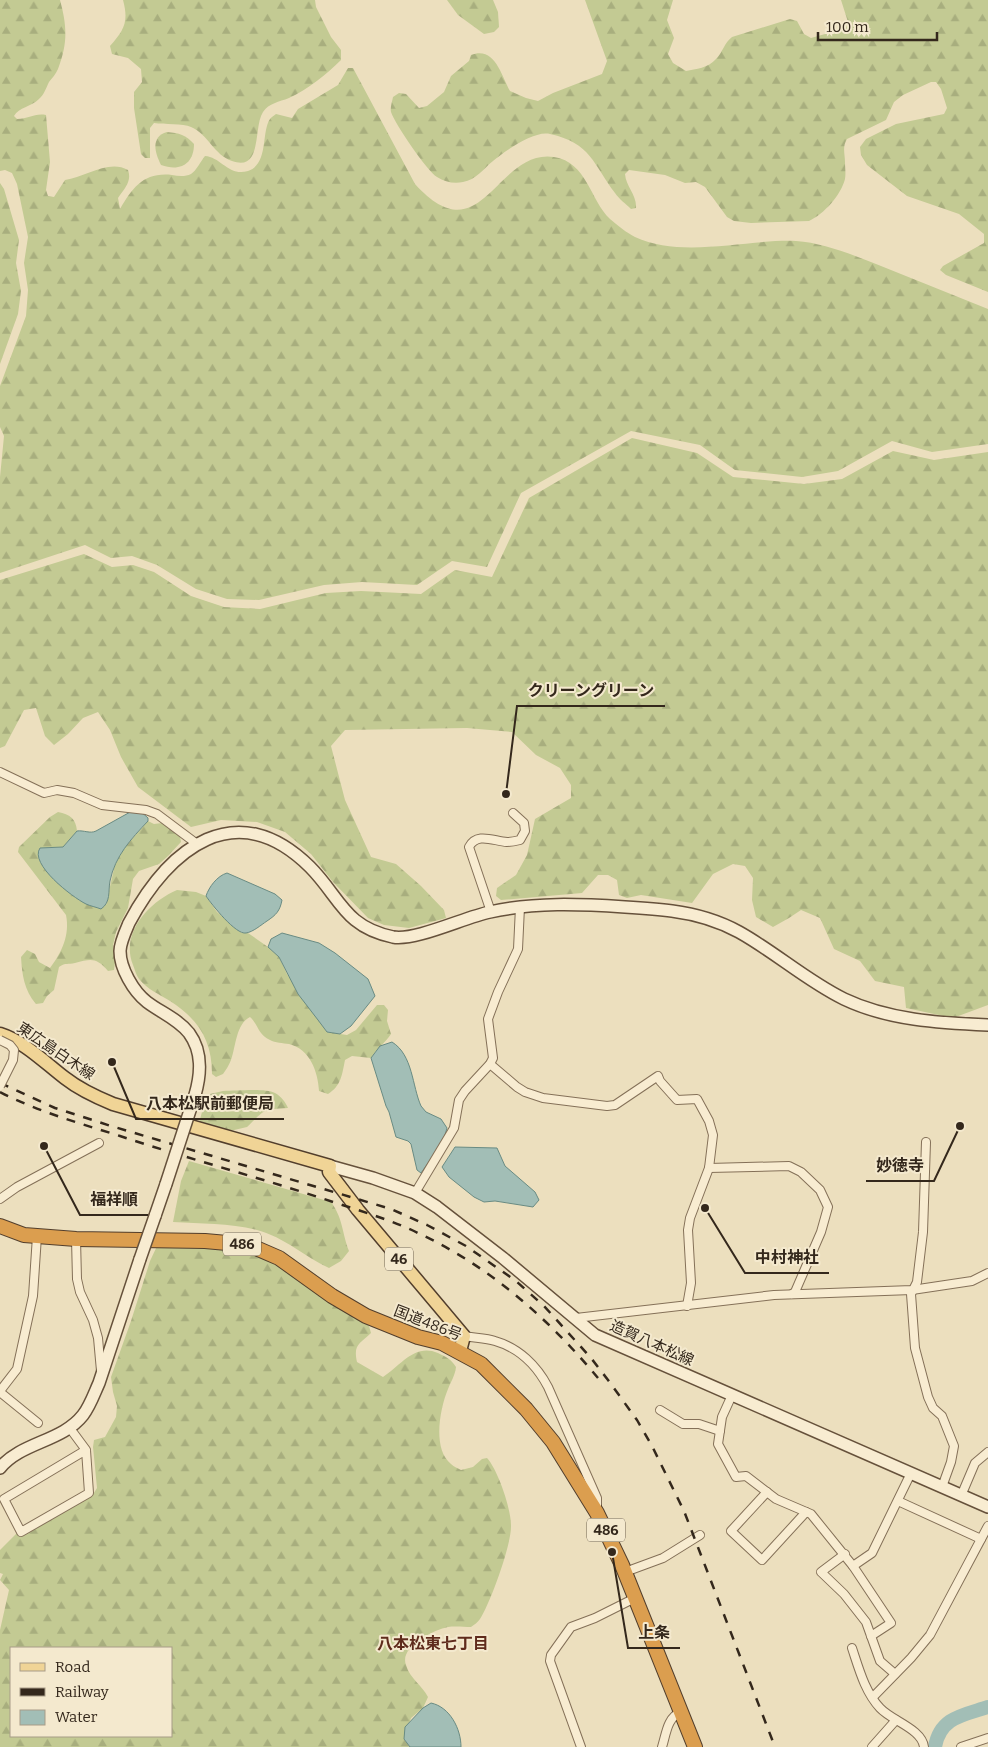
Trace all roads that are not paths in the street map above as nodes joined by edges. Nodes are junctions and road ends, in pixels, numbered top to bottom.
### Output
1 (0, 772) edge
2 (513, 813) dead end
3 (197, 844) junction
4 (520, 907) junction
5 (490, 912) junction
6 (988, 1025) edge
7 (0, 1034) edge
8 (0, 1040) edge
9 (490, 1064) junction
10 (0, 1086) edge
11 (926, 1142) dead end
12 (99, 1143) dead end
13 (330, 1166) junction
14 (709, 1168) junction
15 (415, 1193) junction
16 (0, 1199) edge
17 (0, 1226) edge
18 (37, 1236) junction
19 (76, 1239) junction
20 (988, 1273) edge
21 (912, 1290) junction
22 (792, 1294) junction
23 (687, 1306) junction
24 (576, 1318) junction
25 (464, 1336) junction
26 (460, 1351) junction
27 (101, 1374) junction
28 (0, 1391) edge
29 (732, 1395) junction
30 (660, 1410) dead end
31 (38, 1423) dead end
32 (69, 1427) junction
33 (720, 1431) junction
34 (86, 1450) junction
35 (988, 1452) edge
36 (0, 1468) edge
37 (911, 1473) junction
38 (942, 1487) junction
39 (767, 1492) junction
40 (961, 1496) junction
41 (898, 1500) junction
42 (988, 1507) edge
43 (806, 1512) junction
44 (598, 1513) junction
45 (988, 1526) edge
46 (700, 1535) dead end
47 (981, 1539) junction
48 (845, 1554) junction
49 (854, 1566) junction
50 (625, 1572) junction
51 (635, 1598) junction
52 (871, 1636) junction
53 (852, 1648) dead end
54 (895, 1674) junction
55 (873, 1697) junction
56 (681, 1712) junction
57 (896, 1720) junction
58 (988, 1738) edge
59 (581, 1747) edge
60 (662, 1747) edge
61 (695, 1747) edge
62 (872, 1747) edge
63 (924, 1747) edge
64 (961, 1747) edge

1 - 3 street
2 - 5 street
3 - 5 street
3 - 27 street, bridge
4 - 5 street
4 - 6 street
4 - 9 street
7 - 13 main road, 東広島白木線
8 - 10 street, bridge
9 - 14 street
9 - 15 street
11 - 21 street
12 - 16 street
13 - 15 street, 造賀八本松線
13 - 25 main road, 46
14 - 22 street
14 - 23 street
15 - 24 street, 造賀八本松線
17 - 18 highway, 国道486号 / 486
18 - 19 highway, 国道486号 / 486
18 - 28 street
19 - 26 highway, 国道486号 / 486
19 - 27 street
20 - 21 street
21 - 22 street
21 - 38 street
22 - 23 street
23 - 24 street
24 - 29 street, 造賀八本松線
25 - 26 main road
25 - 44 street
26 - 44 highway, 国道486号 / 486
27 - 32 street
28 - 31 street
29 - 33 street
29 - 37 street, 造賀八本松線
30 - 33 street
32 - 34 street
32 - 36 street
33 - 39 street
34 - 34 street
35 - 40 street
37 - 38 street, 造賀八本松線
37 - 41 street
38 - 40 street, 造賀八本松線
39 - 43 street
39 - 43 street
40 - 42 street, 造賀八本松線
41 - 47 street
41 - 49 street
43 - 48 street
44 - 50 highway, 国道486号 / 486
45 - 47 street
46 - 50 street
47 - 54 street
48 - 49 street
48 - 52 street
49 - 52 street
50 - 51 highway, 国道486号 / 486
51 - 56 highway, 国道486号 / 486
51 - 59 street
52 - 54 street
53 - 55 street
54 - 55 street
55 - 57 street
56 - 60 street
56 - 61 highway, 国道486号 / 486
57 - 62 street
57 - 63 street
58 - 64 street

